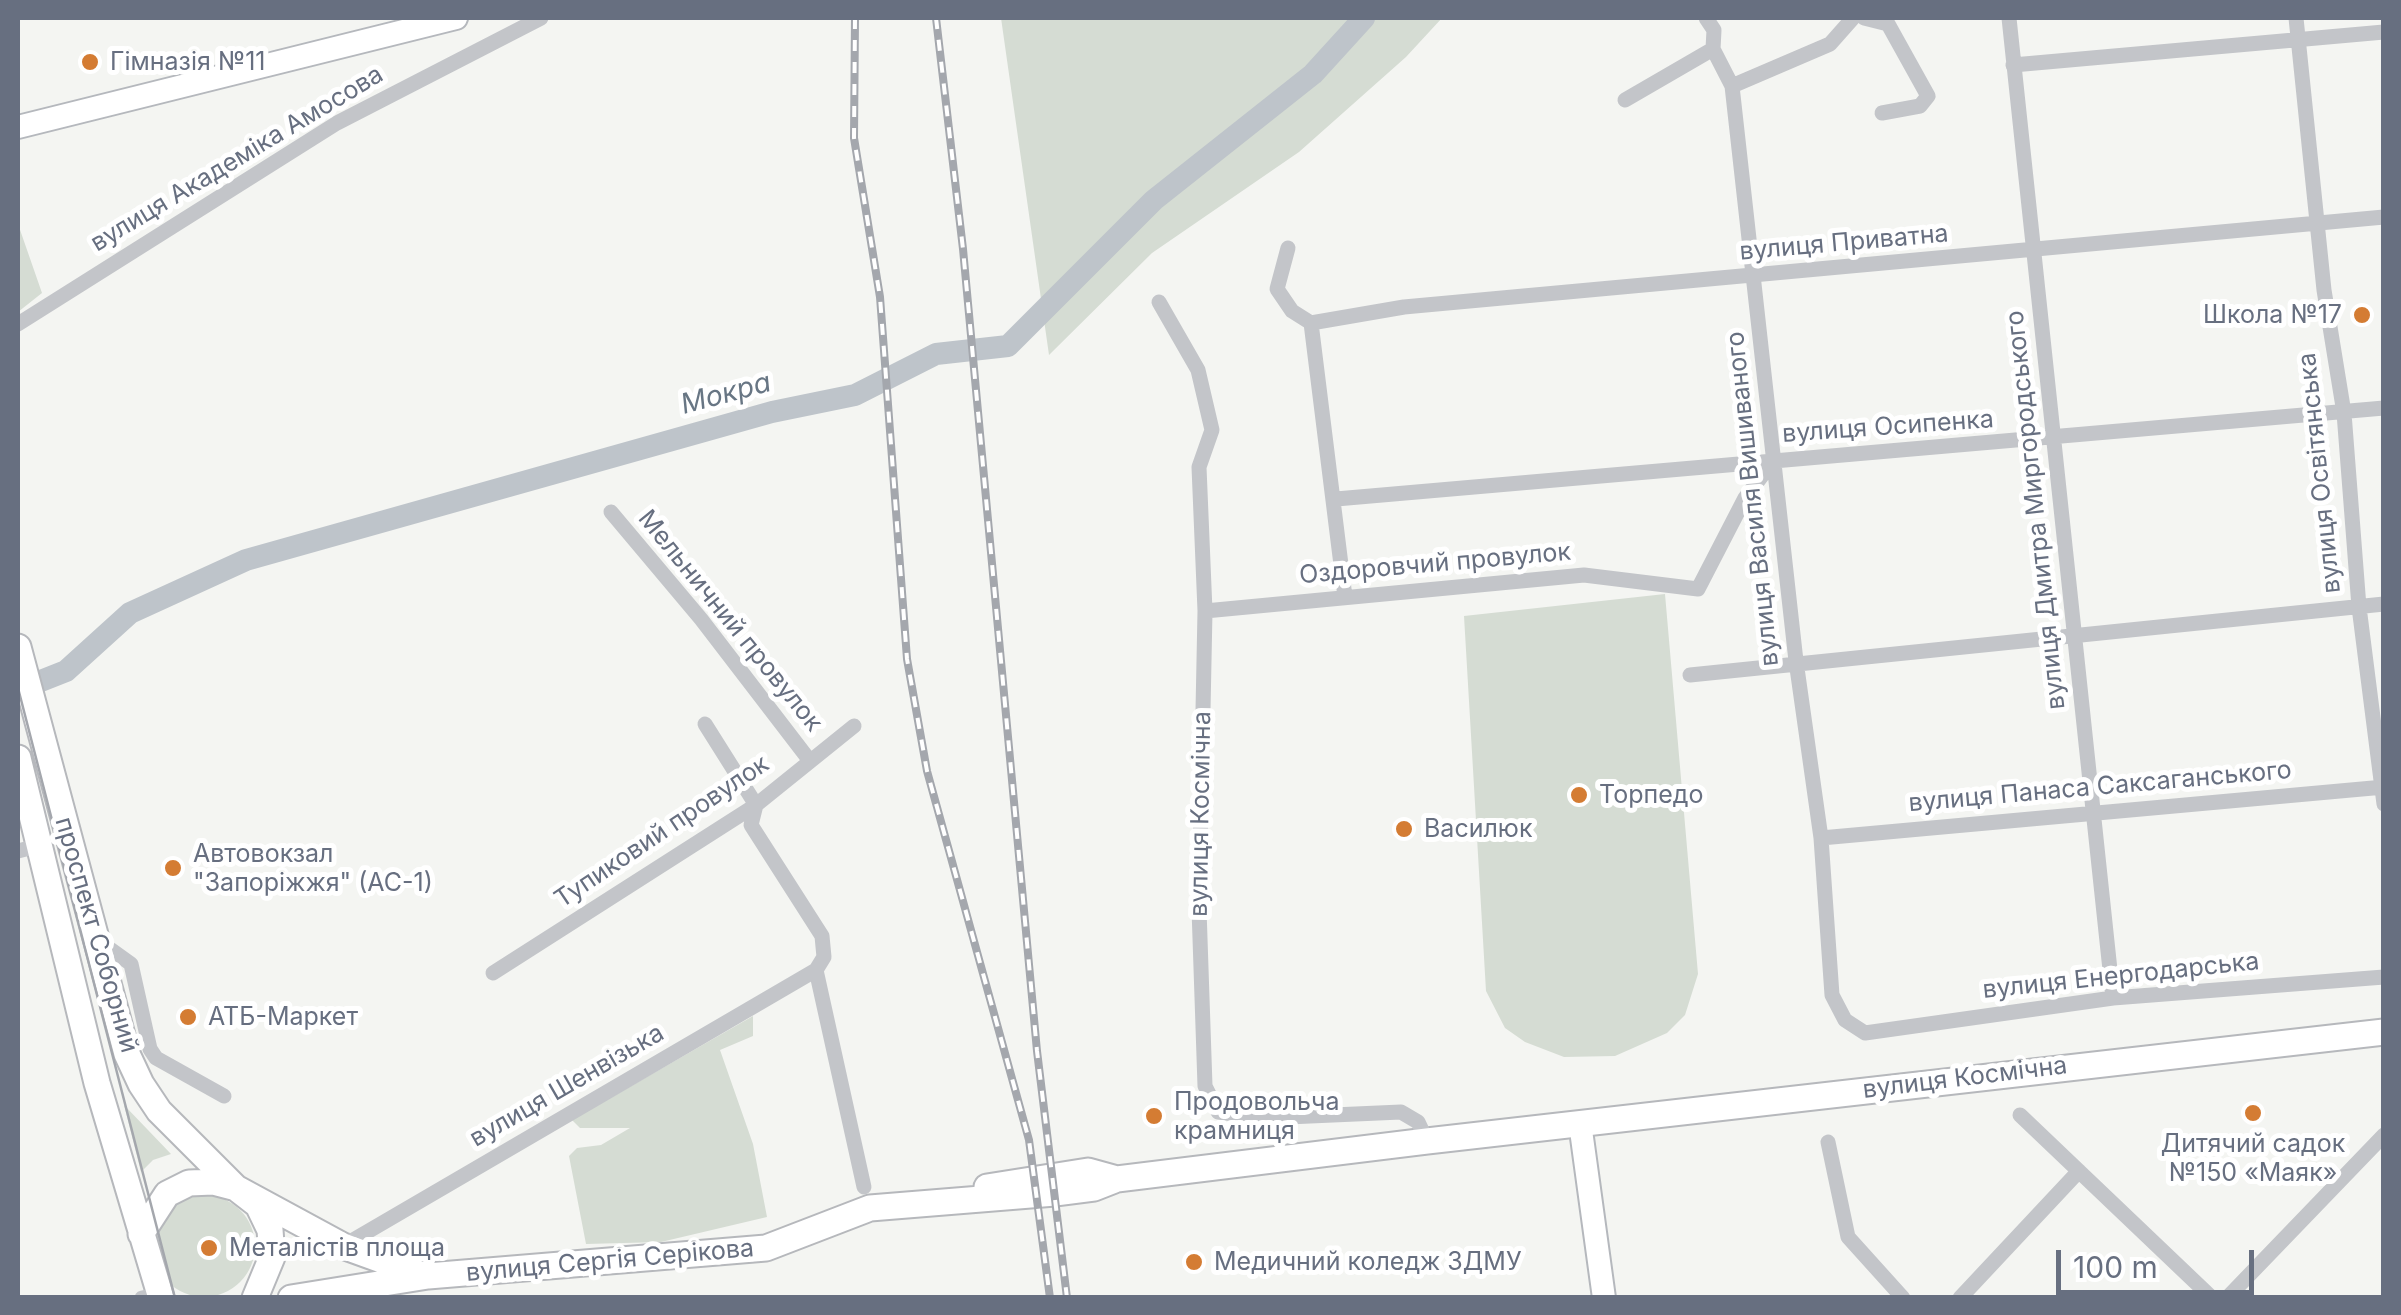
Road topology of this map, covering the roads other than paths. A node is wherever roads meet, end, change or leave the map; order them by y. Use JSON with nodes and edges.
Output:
{"nodes":[{"id":1,"x":456,"y":18,"type":"edge"},
{"id":2,"x":540,"y":18,"type":"edge"},
{"id":3,"x":1706,"y":18,"type":"edge"},
{"id":4,"x":1853,"y":18,"type":"edge"},
{"id":5,"x":1864,"y":18,"type":"edge"},
{"id":6,"x":2009,"y":18,"type":"edge"},
{"id":7,"x":2296,"y":18,"type":"edge"},
{"id":8,"x":2384,"y":32,"type":"edge"},
{"id":9,"x":2298,"y":42,"type":"junction"},
{"id":10,"x":1713,"y":50,"type":"junction"},
{"id":11,"x":2013,"y":65,"type":"junction"},
{"id":12,"x":1732,"y":86,"type":"junction"},
{"id":13,"x":1625,"y":100,"type":"dead end"},
{"id":14,"x":1882,"y":112,"type":"dead end"},
{"id":15,"x":18,"y":127,"type":"edge"},
{"id":16,"x":2384,"y":217,"type":"edge"},
{"id":17,"x":2319,"y":223,"type":"junction"},
{"id":18,"x":1288,"y":248,"type":"dead end"},
{"id":19,"x":2036,"y":250,"type":"junction"},
{"id":20,"x":1753,"y":276,"type":"junction"},
{"id":21,"x":1160,"y":302,"type":"dead end"},
{"id":22,"x":1311,"y":323,"type":"junction"},
{"id":23,"x":18,"y":324,"type":"edge"},
{"id":24,"x":2384,"y":408,"type":"edge"},
{"id":25,"x":2344,"y":413,"type":"junction"},
{"id":26,"x":2051,"y":440,"type":"junction"},
{"id":27,"x":1774,"y":460,"type":"junction"},
{"id":28,"x":1336,"y":499,"type":"junction"},
{"id":29,"x":610,"y":512,"type":"dead end"},
{"id":30,"x":1345,"y":597,"type":"junction"},
{"id":31,"x":2384,"y":604,"type":"edge"},
{"id":32,"x":2359,"y":607,"type":"junction"},
{"id":33,"x":1206,"y":611,"type":"junction"},
{"id":34,"x":2073,"y":637,"type":"junction"},
{"id":35,"x":18,"y":648,"type":"edge"},
{"id":36,"x":1796,"y":661,"type":"junction"},
{"id":37,"x":1690,"y":675,"type":"dead end"},
{"id":38,"x":706,"y":724,"type":"dead end"},
{"id":39,"x":854,"y":726,"type":"dead end"},
{"id":40,"x":18,"y":758,"type":"edge"},
{"id":41,"x":810,"y":761,"type":"junction"},
{"id":42,"x":2383,"y":793,"type":"edge"},
{"id":43,"x":756,"y":805,"type":"junction"},
{"id":44,"x":2093,"y":812,"type":"junction"},
{"id":45,"x":1821,"y":838,"type":"junction"},
{"id":46,"x":29,"y":848,"type":"edge"},
{"id":47,"x":99,"y":942,"type":"junction"},
{"id":48,"x":816,"y":970,"type":"junction"},
{"id":49,"x":492,"y":973,"type":"dead end"},
{"id":50,"x":2384,"y":976,"type":"edge"},
{"id":51,"x":2113,"y":998,"type":"junction"},
{"id":52,"x":2384,"y":1032,"type":"edge"},
{"id":53,"x":1864,"y":1033,"type":"joint"},
{"id":54,"x":224,"y":1096,"type":"dead end"},
{"id":55,"x":2020,"y":1115,"type":"dead end"},
{"id":56,"x":1580,"y":1123,"type":"junction"},
{"id":57,"x":2384,"y":1135,"type":"edge"},
{"id":58,"x":1427,"y":1141,"type":"junction"},
{"id":59,"x":1828,"y":1142,"type":"dead end"},
{"id":60,"x":2079,"y":1171,"type":"junction"},
{"id":61,"x":1053,"y":1184,"type":"joint"},
{"id":62,"x":864,"y":1187,"type":"dead end"},
{"id":63,"x":236,"y":1188,"type":"junction"},
{"id":64,"x":141,"y":1234,"type":"junction"},
{"id":65,"x":342,"y":1246,"type":"junction"},
{"id":66,"x":428,"y":1276,"type":"junction"},
{"id":67,"x":155,"y":1297,"type":"edge"},
{"id":68,"x":254,"y":1298,"type":"edge"},
{"id":69,"x":291,"y":1298,"type":"edge"},
{"id":70,"x":1604,"y":1298,"type":"edge"},
{"id":71,"x":1903,"y":1298,"type":"edge"},
{"id":72,"x":1960,"y":1298,"type":"edge"},
{"id":73,"x":2212,"y":1298,"type":"edge"},
{"id":74,"x":2227,"y":1298,"type":"edge"}],
"edges":[{"from":1,"to":15,"type":"street"},
{"from":2,"to":23,"type":"street","name":"вулиця Академіка Амосова"},
{"from":3,"to":10,"type":"street"},
{"from":4,"to":12,"type":"street"},
{"from":5,"to":14,"type":"street"},
{"from":6,"to":11,"type":"street","name":"вулиця Дмитра Миргородського"},
{"from":7,"to":9,"type":"street","name":"вулиця Освітянська"},
{"from":8,"to":9,"type":"street"},
{"from":9,"to":11,"type":"street"},
{"from":9,"to":17,"type":"street","name":"вулиця Освітянська"},
{"from":10,"to":12,"type":"street"},
{"from":10,"to":13,"type":"street"},
{"from":11,"to":19,"type":"street","name":"вулиця Дмитра Миргородського"},
{"from":12,"to":20,"type":"street","name":"вулиця Василя Вишиваного"},
{"from":16,"to":17,"type":"street","name":"вулиця Приватна"},
{"from":17,"to":19,"type":"street","name":"вулиця Приватна"},
{"from":17,"to":25,"type":"street","name":"вулиця Освітянська"},
{"from":18,"to":22,"type":"street"},
{"from":19,"to":20,"type":"street","name":"вулиця Приватна"},
{"from":19,"to":26,"type":"street","name":"вулиця Дмитра Миргородського"},
{"from":20,"to":22,"type":"street","name":"вулиця Приватна"},
{"from":20,"to":27,"type":"street","name":"вулиця Василя Вишиваного"},
{"from":21,"to":33,"type":"street","name":"вулиця Космічна"},
{"from":22,"to":28,"type":"street"},
{"from":24,"to":25,"type":"street","name":"вулиця Осипенка"},
{"from":25,"to":26,"type":"street","name":"вулиця Осипенка"},
{"from":25,"to":32,"type":"street","name":"вулиця Освітянська"},
{"from":26,"to":27,"type":"street","name":"вулиця Осипенка"},
{"from":26,"to":34,"type":"street","name":"вулиця Дмитра Миргородського"},
{"from":27,"to":28,"type":"street","name":"вулиця Осипенка"},
{"from":27,"to":30,"type":"street","name":"Оздоровчий провулок"},
{"from":27,"to":36,"type":"street","name":"вулиця Василя Вишиваного"},
{"from":28,"to":30,"type":"street"},
{"from":29,"to":41,"type":"street","name":"Мельничний провулок"},
{"from":30,"to":33,"type":"street","name":"Оздоровчий провулок"},
{"from":31,"to":32,"type":"street"},
{"from":32,"to":34,"type":"street"},
{"from":32,"to":42,"type":"street","name":"вулиця Освітянська"},
{"from":33,"to":58,"type":"street","name":"вулиця Космічна"},
{"from":34,"to":36,"type":"street"},
{"from":34,"to":44,"type":"street","name":"вулиця Дмитра Миргородського"},
{"from":35,"to":47,"type":"main road","name":"проспект Соборний"},
{"from":36,"to":37,"type":"street"},
{"from":36,"to":45,"type":"street","name":"вулиця Василя Вишиваного"},
{"from":38,"to":43,"type":"street"},
{"from":39,"to":41,"type":"street","name":"Тупиковий провулок"},
{"from":40,"to":46,"type":"main road","name":"проспект Соборний"},
{"from":41,"to":43,"type":"street","name":"Тупиковий провулок"},
{"from":42,"to":44,"type":"street","name":"вулиця Панаса Саксаганського"},
{"from":43,"to":48,"type":"street"},
{"from":43,"to":49,"type":"street","name":"Тупиковий провулок"},
{"from":44,"to":45,"type":"street","name":"вулиця Панаса Саксаганського"},
{"from":44,"to":51,"type":"street","name":"вулиця Дмитра Миргородського"},
{"from":45,"to":53,"type":"street","name":"вулиця Василя Вишиваного"},
{"from":46,"to":64,"type":"main road","name":"проспект Соборний"},
{"from":47,"to":54,"type":"street"},
{"from":47,"to":63,"type":"main road","name":"проспект Соборний"},
{"from":48,"to":62,"type":"street"},
{"from":48,"to":65,"type":"street","name":"вулиця Шенвізька"},
{"from":50,"to":51,"type":"street","name":"вулиця Енергодарська"},
{"from":51,"to":53,"type":"street","name":"вулиця Енергодарська"},
{"from":52,"to":56,"type":"main road","name":"вулиця Космічна"},
{"from":55,"to":60,"type":"street"},
{"from":56,"to":58,"type":"main road","name":"вулиця Космічна"},
{"from":56,"to":70,"type":"street"},
{"from":57,"to":74,"type":"street"},
{"from":58,"to":61,"type":"main road","name":"вулиця Космічна"},
{"from":59,"to":71,"type":"street"},
{"from":60,"to":72,"type":"street"},
{"from":60,"to":73,"type":"street"},
{"from":61,"to":66,"type":"main road","name":"вулиця Сергія Серікова"},
{"from":63,"to":64,"type":"main road"},
{"from":63,"to":65,"type":"main road","name":"вулиця Сергія Серікова"},
{"from":63,"to":68,"type":"main road"},
{"from":64,"to":67,"type":"main road","name":"проспект Соборний"},
{"from":65,"to":66,"type":"main road","name":"вулиця Сергія Серікова"},
{"from":66,"to":69,"type":"main road","name":"вулиця Сергія Серікова"}]}
